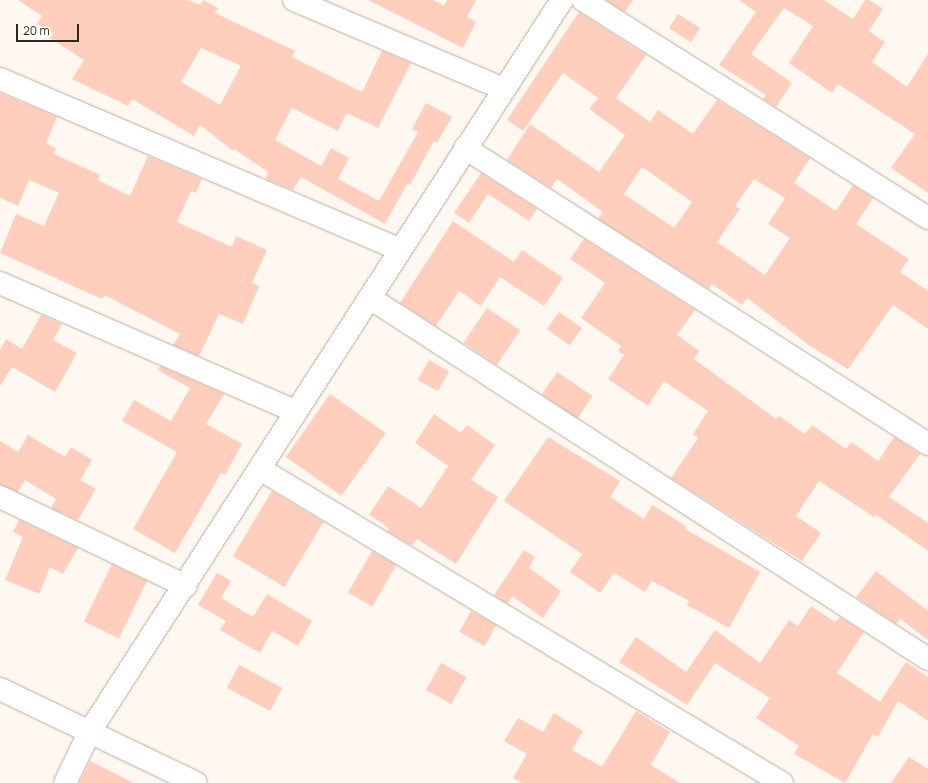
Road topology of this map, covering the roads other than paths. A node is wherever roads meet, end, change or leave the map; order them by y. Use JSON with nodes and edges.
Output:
{"nodes":[{"id":1,"x":294,"y":0,"type":"edge"},
{"id":2,"x":562,"y":0,"type":"edge"},
{"id":3,"x":583,"y":0,"type":"edge"},
{"id":4,"x":0,"y":79,"type":"edge"},
{"id":5,"x":504,"y":89,"type":"junction"},
{"id":6,"x":465,"y":148,"type":"junction"},
{"id":7,"x":928,"y":218,"type":"edge"},
{"id":8,"x":399,"y":250,"type":"junction"},
{"id":9,"x":0,"y":283,"type":"edge"},
{"id":10,"x":370,"y":298,"type":"junction"},
{"id":11,"x":296,"y":412,"type":"junction"},
{"id":12,"x":928,"y":444,"type":"edge"},
{"id":13,"x":260,"y":469,"type":"junction"},
{"id":14,"x":0,"y":497,"type":"edge"},
{"id":15,"x":186,"y":586,"type":"junction"},
{"id":16,"x":928,"y":658,"type":"edge"},
{"id":17,"x":0,"y":689,"type":"edge"},
{"id":18,"x":90,"y":731,"type":"junction"},
{"id":19,"x":65,"y":783,"type":"edge"},
{"id":20,"x":196,"y":783,"type":"edge"},
{"id":21,"x":782,"y":783,"type":"edge"}],
"edges":[{"from":1,"to":5,"type":"street"},
{"from":2,"to":5,"type":"street"},
{"from":3,"to":7,"type":"street"},
{"from":4,"to":8,"type":"street"},
{"from":5,"to":6,"type":"street"},
{"from":6,"to":8,"type":"street"},
{"from":6,"to":12,"type":"street"},
{"from":8,"to":10,"type":"street"},
{"from":9,"to":11,"type":"street"},
{"from":10,"to":11,"type":"street"},
{"from":10,"to":16,"type":"street"},
{"from":11,"to":13,"type":"street"},
{"from":13,"to":15,"type":"street"},
{"from":13,"to":21,"type":"street"},
{"from":14,"to":15,"type":"street"},
{"from":15,"to":18,"type":"street"},
{"from":17,"to":18,"type":"street"},
{"from":18,"to":19,"type":"street"},
{"from":18,"to":20,"type":"street"}]}
